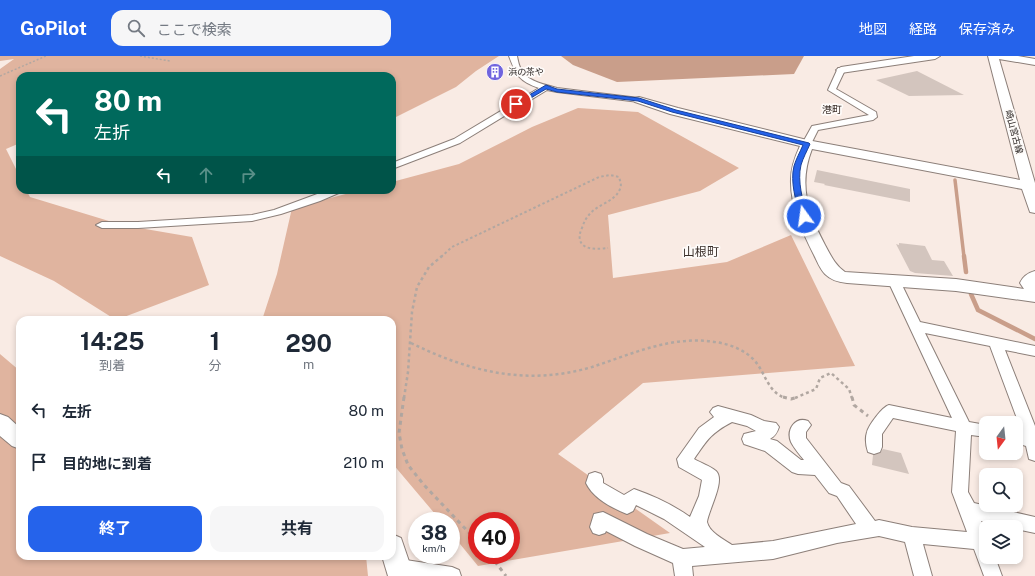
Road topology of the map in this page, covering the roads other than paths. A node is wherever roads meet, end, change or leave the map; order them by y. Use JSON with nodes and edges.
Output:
{"nodes":[{"id":1,"x":513,"y":56,"type":"edge"},
{"id":2,"x":935,"y":56,"type":"edge"},
{"id":3,"x":993,"y":56,"type":"edge"},
{"id":4,"x":1000,"y":56,"type":"edge"},
{"id":5,"x":1035,"y":62,"type":"edge"},
{"id":6,"x":842,"y":70,"type":"joint"},
{"id":7,"x":546,"y":87,"type":"junction"},
{"id":8,"x":639,"y":100,"type":"joint"},
{"id":9,"x":807,"y":144,"type":"junction"},
{"id":10,"x":396,"y":164,"type":"edge"},
{"id":11,"x":1028,"y":186,"type":"junction"},
{"id":12,"x":328,"y":194,"type":"edge"},
{"id":13,"x":1035,"y":209,"type":"edge"},
{"id":14,"x":102,"y":225,"type":"dead end"},
{"id":15,"x":894,"y":281,"type":"junction"},
{"id":16,"x":1034,"y":287,"type":"edge"},
{"id":17,"x":916,"y":326,"type":"junction"},
{"id":18,"x":995,"y":342,"type":"junction"},
{"id":19,"x":1035,"y":350,"type":"edge"},
{"id":20,"x":0,"y":423,"type":"edge"},
{"id":21,"x":803,"y":425,"type":"dead end"},
{"id":22,"x":964,"y":427,"type":"junction"},
{"id":23,"x":979,"y":430,"type":"edge"},
{"id":24,"x":16,"y":437,"type":"edge"},
{"id":25,"x":1023,"y":440,"type":"edge"},
{"id":26,"x":1034,"y":445,"type":"edge"},
{"id":27,"x":874,"y":447,"type":"dead end"},
{"id":28,"x":820,"y":468,"type":"junction"},
{"id":29,"x":596,"y":479,"type":"dead end"},
{"id":30,"x":968,"y":510,"type":"junction"},
{"id":31,"x":1035,"y":525,"type":"edge"},
{"id":32,"x":599,"y":527,"type":"dead end"},
{"id":33,"x":871,"y":530,"type":"junction"},
{"id":34,"x":912,"y":535,"type":"junction"},
{"id":35,"x":706,"y":536,"type":"junction"},
{"id":36,"x":979,"y":541,"type":"joint"},
{"id":37,"x":728,"y":553,"type":"junction"},
{"id":38,"x":681,"y":558,"type":"junction"},
{"id":39,"x":397,"y":563,"type":"edge"},
{"id":40,"x":988,"y":564,"type":"edge"},
{"id":41,"x":452,"y":576,"type":"edge"},
{"id":42,"x":684,"y":576,"type":"edge"},
{"id":43,"x":923,"y":576,"type":"edge"},
{"id":44,"x":993,"y":576,"type":"edge"}],
"edges":[{"from":1,"to":7,"type":"street"},
{"from":2,"to":6,"type":"street"},
{"from":3,"to":11,"type":"street","name":"崎山宮古線"},
{"from":4,"to":5,"type":"street"},
{"from":6,"to":9,"type":"street"},
{"from":7,"to":8,"type":"street"},
{"from":7,"to":10,"type":"street"},
{"from":8,"to":9,"type":"street"},
{"from":9,"to":11,"type":"street"},
{"from":9,"to":15,"type":"street"},
{"from":11,"to":13,"type":"street","name":"崎山宮古線"},
{"from":12,"to":14,"type":"street"},
{"from":15,"to":16,"type":"street"},
{"from":15,"to":17,"type":"street"},
{"from":17,"to":18,"type":"street"},
{"from":17,"to":22,"type":"street"},
{"from":18,"to":19,"type":"street"},
{"from":18,"to":26,"type":"street"},
{"from":20,"to":24,"type":"street"},
{"from":21,"to":28,"type":"street"},
{"from":22,"to":23,"type":"street"},
{"from":22,"to":27,"type":"street"},
{"from":22,"to":30,"type":"street"},
{"from":25,"to":26,"type":"street"},
{"from":28,"to":33,"type":"street"},
{"from":28,"to":35,"type":"street"},
{"from":29,"to":35,"type":"street"},
{"from":30,"to":31,"type":"street"},
{"from":30,"to":36,"type":"street"},
{"from":32,"to":38,"type":"street"},
{"from":33,"to":34,"type":"street"},
{"from":33,"to":37,"type":"street"},
{"from":34,"to":36,"type":"street"},
{"from":34,"to":43,"type":"street"},
{"from":35,"to":37,"type":"street"},
{"from":37,"to":38,"type":"street"},
{"from":38,"to":42,"type":"street"},
{"from":39,"to":41,"type":"street"},
{"from":40,"to":44,"type":"street"}]}
